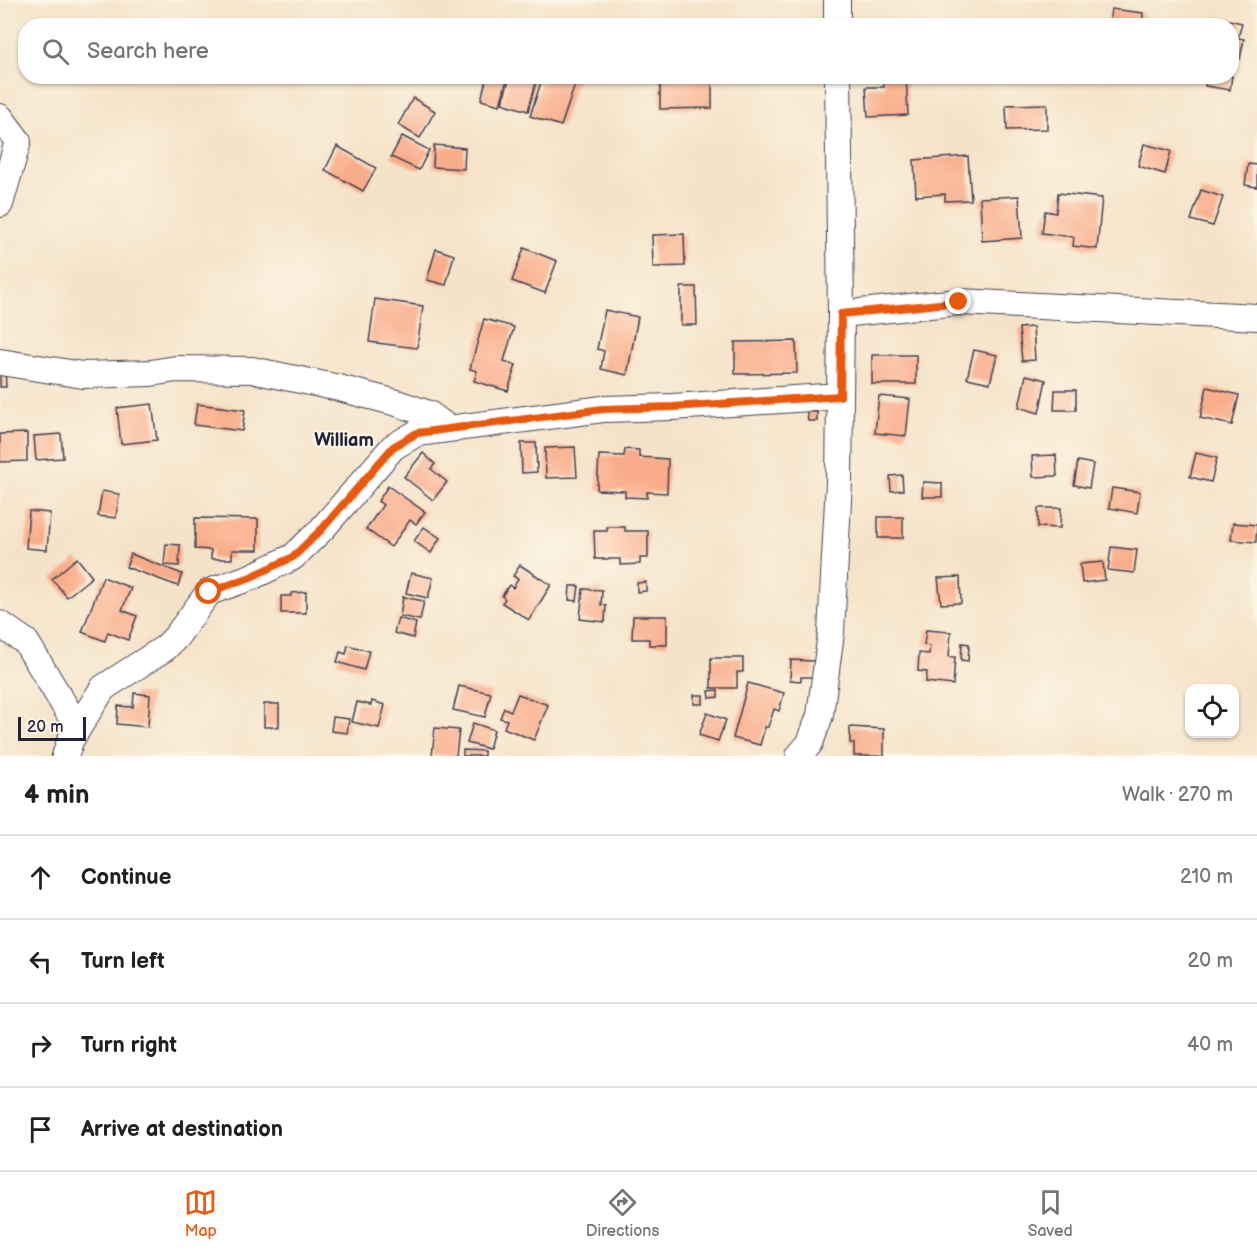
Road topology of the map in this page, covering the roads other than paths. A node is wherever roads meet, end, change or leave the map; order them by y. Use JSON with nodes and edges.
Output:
{"nodes":[{"id":1,"x":837,"y":0,"type":"edge"},
{"id":2,"x":837,"y":18,"type":"edge"},
{"id":3,"x":838,"y":84,"type":"edge"},
{"id":4,"x":0,"y":117,"type":"edge"},
{"id":5,"x":0,"y":204,"type":"edge"},
{"id":6,"x":841,"y":314,"type":"junction"},
{"id":7,"x":1257,"y":317,"type":"edge"},
{"id":8,"x":0,"y":362,"type":"edge"},
{"id":9,"x":840,"y":396,"type":"junction"},
{"id":10,"x":448,"y":428,"type":"junction"},
{"id":11,"x":0,"y":624,"type":"edge"},
{"id":12,"x":78,"y":728,"type":"junction"},
{"id":13,"x":65,"y":756,"type":"edge"},
{"id":14,"x":799,"y":756,"type":"edge"}],
"edges":[{"from":1,"to":2,"type":"street"},
{"from":3,"to":6,"type":"street"},
{"from":4,"to":5,"type":"street"},
{"from":6,"to":7,"type":"street"},
{"from":6,"to":9,"type":"street"},
{"from":8,"to":10,"type":"street"},
{"from":9,"to":10,"type":"street"},
{"from":9,"to":14,"type":"street"},
{"from":10,"to":12,"type":"street"},
{"from":11,"to":12,"type":"street"},
{"from":12,"to":13,"type":"street"}]}
